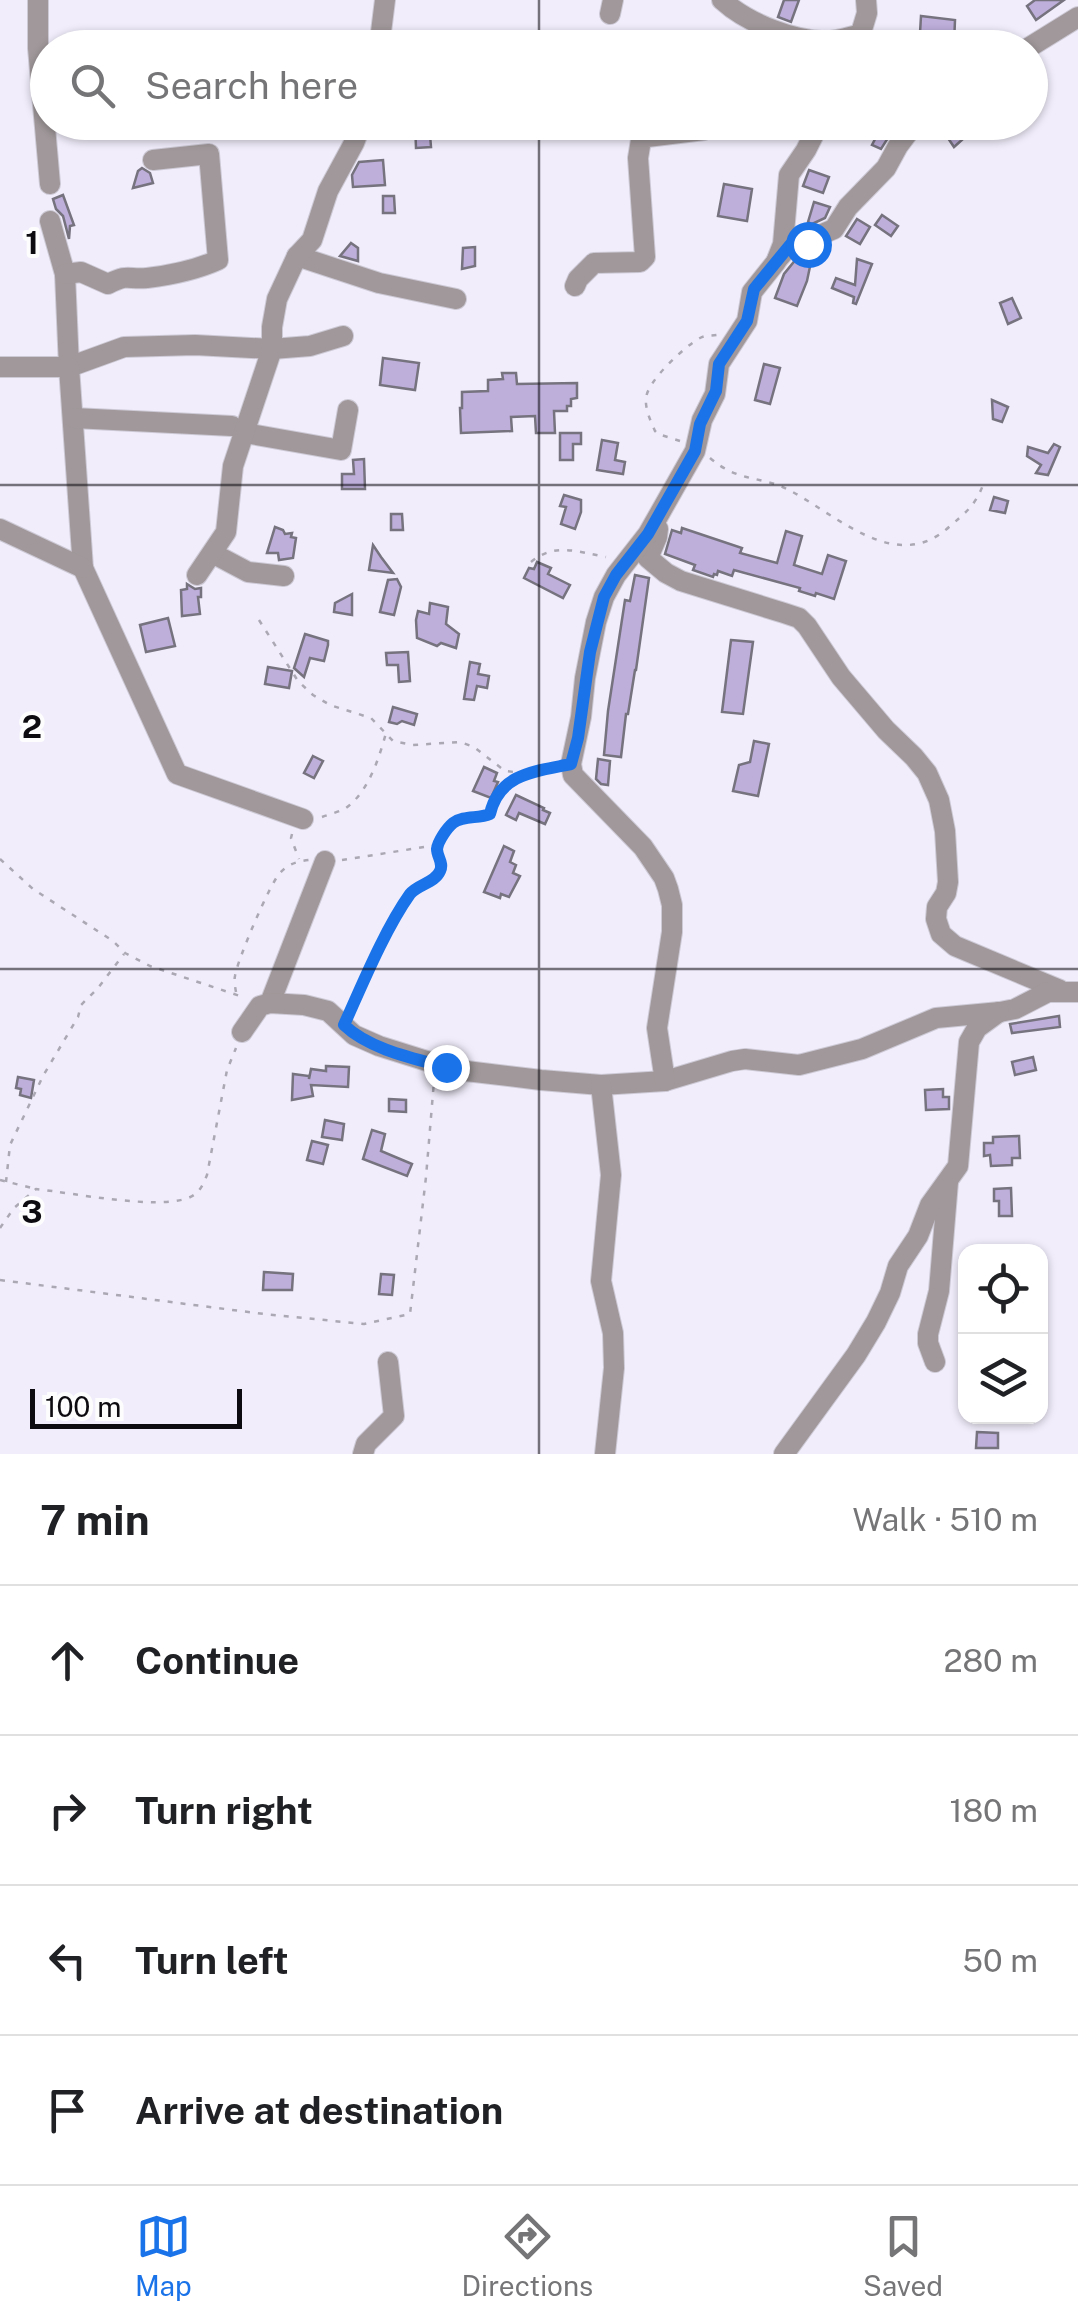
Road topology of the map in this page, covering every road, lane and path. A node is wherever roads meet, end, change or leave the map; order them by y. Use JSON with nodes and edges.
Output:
{"nodes":[{"id":1,"x":38,"y":0,"type":"edge"},
{"id":2,"x":385,"y":0,"type":"edge"},
{"id":3,"x":722,"y":0,"type":"edge"},
{"id":4,"x":866,"y":0,"type":"edge"},
{"id":5,"x":1078,"y":16,"type":"edge"},
{"id":6,"x":38,"y":30,"type":"edge"},
{"id":7,"x":381,"y":30,"type":"edge"},
{"id":8,"x":772,"y":30,"type":"edge"},
{"id":9,"x":862,"y":30,"type":"edge"},
{"id":10,"x":1048,"y":35,"type":"edge"},
{"id":11,"x":46,"y":140,"type":"edge"},
{"id":12,"x":355,"y":140,"type":"edge"},
{"id":13,"x":641,"y":140,"type":"edge"},
{"id":14,"x":811,"y":140,"type":"edge"},
{"id":15,"x":902,"y":140,"type":"edge"},
{"id":16,"x":154,"y":160,"type":"dead end"},
{"id":17,"x":50,"y":184,"type":"dead end"},
{"id":18,"x":50,"y":221,"type":"dead end"},
{"id":19,"x":297,"y":256,"type":"junction"},
{"id":20,"x":776,"y":262,"type":"junction"},
{"id":21,"x":65,"y":274,"type":"junction"},
{"id":22,"x":575,"y":286,"type":"dead end"},
{"id":23,"x":456,"y":299,"type":"dead end"},
{"id":24,"x":738,"y":335,"type":"junction"},
{"id":25,"x":343,"y":336,"type":"dead end"},
{"id":26,"x":272,"y":350,"type":"junction"},
{"id":27,"x":0,"y":367,"type":"edge"},
{"id":28,"x":69,"y":367,"type":"junction"},
{"id":29,"x":348,"y":410,"type":"dead end"},
{"id":30,"x":74,"y":418,"type":"junction"},
{"id":31,"x":239,"y":430,"type":"junction"},
{"id":32,"x":697,"y":443,"type":"junction"},
{"id":33,"x":983,"y":485,"type":"dead end"},
{"id":34,"x":658,"y":513,"type":"junction"},
{"id":35,"x":0,"y":529,"type":"edge"},
{"id":36,"x":214,"y":554,"type":"junction"},
{"id":37,"x":627,"y":560,"type":"junction"},
{"id":38,"x":531,"y":562,"type":"dead end"},
{"id":39,"x":83,"y":568,"type":"junction"},
{"id":40,"x":198,"y":575,"type":"dead end"},
{"id":41,"x":284,"y":576,"type":"dead end"},
{"id":42,"x":259,"y":620,"type":"dead end"},
{"id":43,"x":386,"y":732,"type":"junction"},
{"id":44,"x":571,"y":764,"type":"junction"},
{"id":45,"x":522,"y":774,"type":"junction"},
{"id":46,"x":303,"y":819,"type":"junction"},
{"id":47,"x":0,"y":859,"type":"edge"},
{"id":48,"x":300,"y":860,"type":"dead end"},
{"id":49,"x":325,"y":861,"type":"dead end"},
{"id":50,"x":125,"y":953,"type":"junction"},
{"id":51,"x":1070,"y":992,"type":"edge"},
{"id":52,"x":265,"y":1005,"type":"junction"},
{"id":53,"x":1000,"y":1012,"type":"junction"},
{"id":54,"x":344,"y":1025,"type":"junction"},
{"id":55,"x":242,"y":1032,"type":"joint"},
{"id":56,"x":435,"y":1064,"type":"junction"},
{"id":57,"x":666,"y":1081,"type":"junction"},
{"id":58,"x":601,"y":1084,"type":"junction"},
{"id":59,"x":3,"y":1181,"type":"edge"},
{"id":60,"x":948,"y":1182,"type":"junction"},
{"id":61,"x":36,"y":1189,"type":"junction"},
{"id":62,"x":0,"y":1228,"type":"edge"},
{"id":63,"x":0,"y":1280,"type":"edge"},
{"id":64,"x":388,"y":1362,"type":"dead end"},
{"id":65,"x":934,"y":1362,"type":"dead end"},
{"id":66,"x":363,"y":1454,"type":"edge"},
{"id":67,"x":605,"y":1454,"type":"edge"},
{"id":68,"x":784,"y":1454,"type":"edge"}],
"edges":[{"from":1,"to":6,"type":"street"},
{"from":2,"to":7,"type":"street"},
{"from":3,"to":8,"type":"street"},
{"from":4,"to":9,"type":"street"},
{"from":5,"to":10,"type":"street"},
{"from":11,"to":17,"type":"street"},
{"from":12,"to":19,"type":"street"},
{"from":13,"to":22,"type":"street"},
{"from":14,"to":20,"type":"street"},
{"from":15,"to":20,"type":"street"},
{"from":16,"to":21,"type":"street"},
{"from":18,"to":21,"type":"street"},
{"from":19,"to":23,"type":"street"},
{"from":19,"to":26,"type":"street"},
{"from":20,"to":24,"type":"street"},
{"from":21,"to":28,"type":"street"},
{"from":24,"to":32,"type":"street"},
{"from":24,"to":32,"type":"path"},
{"from":25,"to":26,"type":"street"},
{"from":26,"to":28,"type":"street"},
{"from":26,"to":31,"type":"street"},
{"from":27,"to":28,"type":"street"},
{"from":28,"to":30,"type":"street"},
{"from":29,"to":31,"type":"street"},
{"from":30,"to":31,"type":"street"},
{"from":30,"to":39,"type":"street"},
{"from":31,"to":36,"type":"street"},
{"from":32,"to":33,"type":"path"},
{"from":32,"to":34,"type":"street"},
{"from":34,"to":37,"type":"street"},
{"from":34,"to":51,"type":"street"},
{"from":35,"to":39,"type":"street"},
{"from":36,"to":40,"type":"street"},
{"from":36,"to":41,"type":"street"},
{"from":37,"to":38,"type":"path"},
{"from":37,"to":44,"type":"street"},
{"from":39,"to":46,"type":"street"},
{"from":42,"to":43,"type":"path"},
{"from":43,"to":45,"type":"path"},
{"from":43,"to":46,"type":"path"},
{"from":44,"to":45,"type":"path"},
{"from":44,"to":57,"type":"street"},
{"from":45,"to":54,"type":"path"},
{"from":46,"to":48,"type":"path"},
{"from":47,"to":50,"type":"path"},
{"from":49,"to":52,"type":"street"},
{"from":50,"to":52,"type":"path"},
{"from":50,"to":59,"type":"path"},
{"from":51,"to":53,"type":"street"},
{"from":52,"to":54,"type":"street"},
{"from":52,"to":55,"type":"street"},
{"from":53,"to":57,"type":"street"},
{"from":53,"to":60,"type":"street"},
{"from":54,"to":56,"type":"street"},
{"from":55,"to":61,"type":"path"},
{"from":56,"to":58,"type":"street"},
{"from":56,"to":63,"type":"path"},
{"from":57,"to":58,"type":"street"},
{"from":58,"to":67,"type":"street"},
{"from":59,"to":61,"type":"path"},
{"from":60,"to":65,"type":"street"},
{"from":60,"to":68,"type":"street"},
{"from":61,"to":62,"type":"path"},
{"from":64,"to":66,"type":"street"}]}
